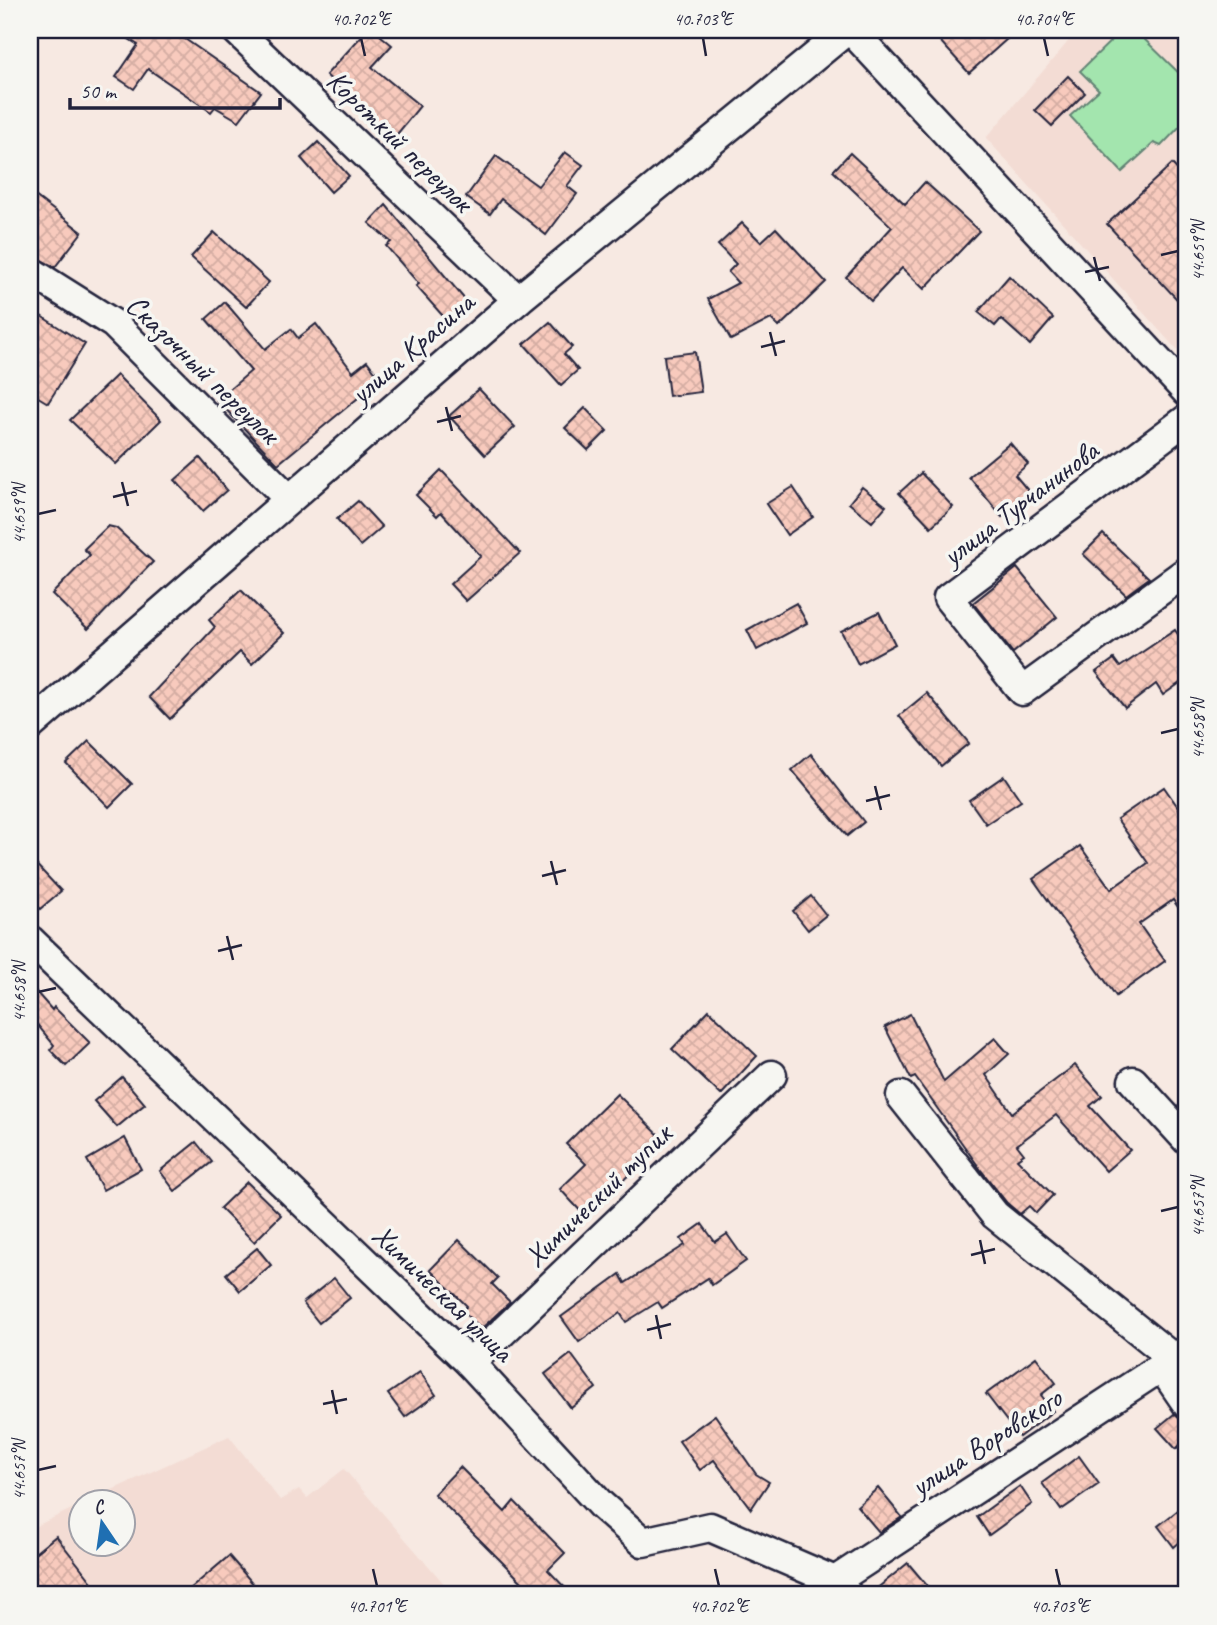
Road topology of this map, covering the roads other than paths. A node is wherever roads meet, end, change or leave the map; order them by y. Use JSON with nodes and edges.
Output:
{"nodes":[{"id":1,"x":236,"y":30,"type":"edge"},
{"id":2,"x":849,"y":30,"type":"edge"},
{"id":3,"x":30,"y":271,"type":"edge"},
{"id":4,"x":519,"y":300,"type":"junction"},
{"id":5,"x":1187,"y":393,"type":"edge"},
{"id":6,"x":1187,"y":419,"type":"edge"},
{"id":7,"x":289,"y":499,"type":"junction"},
{"id":8,"x":1187,"y":570,"type":"edge"},
{"id":9,"x":30,"y":726,"type":"edge"},
{"id":10,"x":30,"y":940,"type":"edge"},
{"id":11,"x":772,"y":1074,"type":"dead end"},
{"id":12,"x":1133,"y":1081,"type":"dead end"},
{"id":13,"x":901,"y":1096,"type":"dead end"},
{"id":14,"x":1187,"y":1140,"type":"edge"},
{"id":15,"x":1174,"y":1358,"type":"edge"},
{"id":16,"x":470,"y":1363,"type":"junction"},
{"id":17,"x":1187,"y":1404,"type":"edge"},
{"id":18,"x":842,"y":1588,"type":"edge"}],
"edges":[{"from":1,"to":4,"type":"street","name":"Короткий переулок"},
{"from":2,"to":4,"type":"street","name":"улица Красина"},
{"from":2,"to":5,"type":"street"},
{"from":3,"to":7,"type":"street","name":"Сказочный переулок"},
{"from":4,"to":7,"type":"street","name":"улица Красина"},
{"from":6,"to":8,"type":"street","name":"улица Турчанинова"},
{"from":7,"to":9,"type":"street","name":"улица Красина"},
{"from":10,"to":16,"type":"street","name":"Химическая улица"},
{"from":11,"to":16,"type":"street","name":"Химический тупик"},
{"from":12,"to":14,"type":"street"},
{"from":13,"to":15,"type":"street"},
{"from":15,"to":17,"type":"street"},
{"from":15,"to":18,"type":"street","name":"улица Воровского"},
{"from":16,"to":18,"type":"street","name":"Химическая улица"}]}
